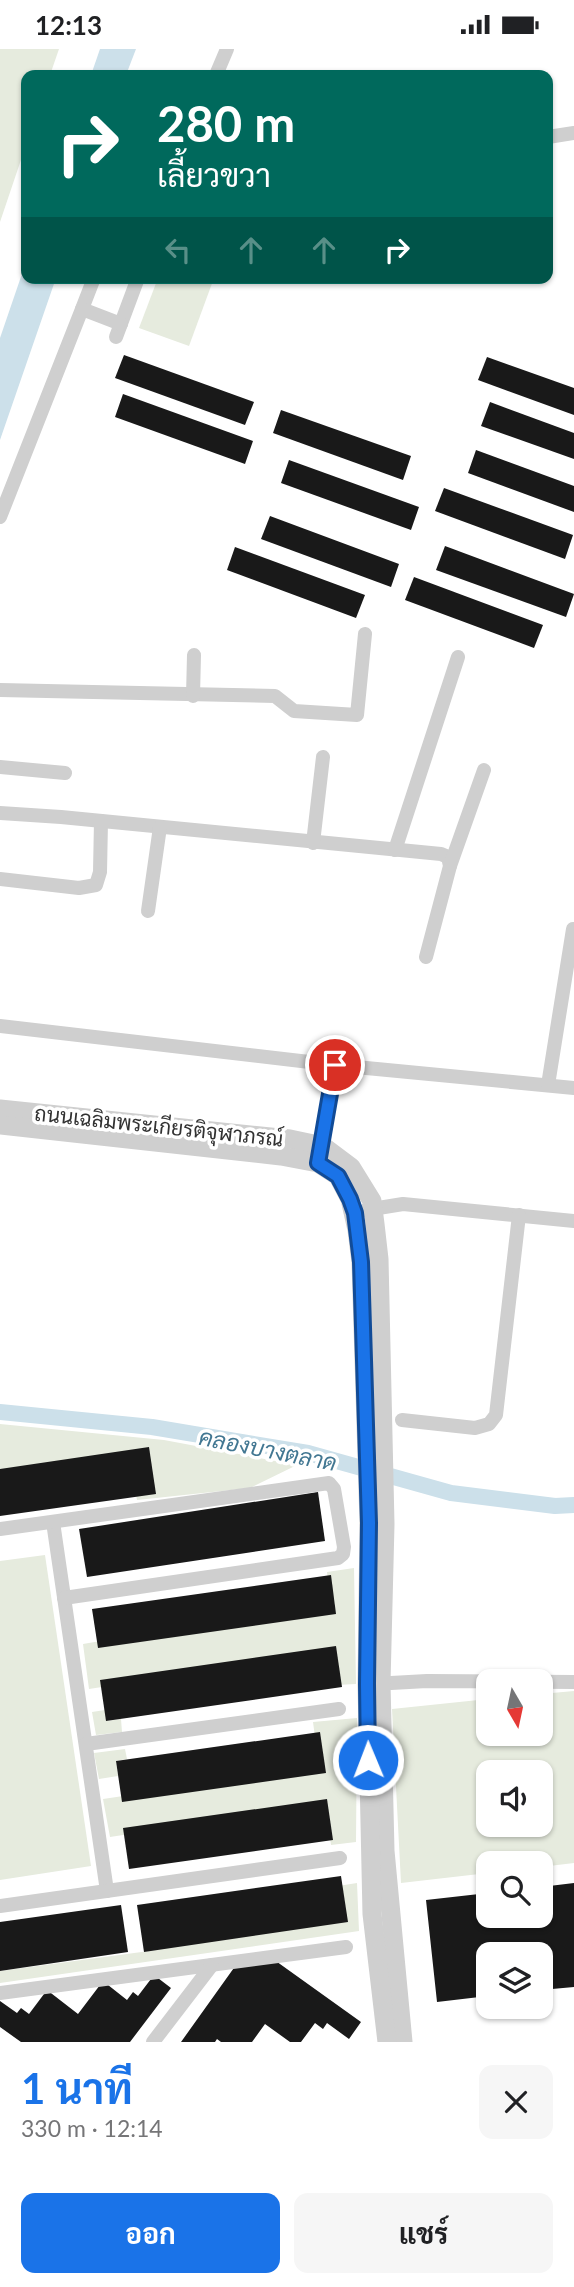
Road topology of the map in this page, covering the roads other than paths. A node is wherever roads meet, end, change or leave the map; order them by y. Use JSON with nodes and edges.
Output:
{"nodes":[{"id":1,"x":226,"y":49,"type":"edge"},
{"id":2,"x":218,"y":70,"type":"edge"},
{"id":3,"x":574,"y":133,"type":"edge"},
{"id":4,"x":553,"y":136,"type":"edge"},
{"id":5,"x":92,"y":284,"type":"edge"},
{"id":6,"x":136,"y":284,"type":"edge"},
{"id":7,"x":82,"y":309,"type":"junction"},
{"id":8,"x":0,"y":517,"type":"edge"},
{"id":9,"x":365,"y":634,"type":"dead end"},
{"id":10,"x":194,"y":655,"type":"dead end"},
{"id":11,"x":458,"y":657,"type":"dead end"},
{"id":12,"x":0,"y":690,"type":"edge"},
{"id":13,"x":193,"y":696,"type":"junction"},
{"id":14,"x":323,"y":757,"type":"dead end"},
{"id":15,"x":0,"y":767,"type":"edge"},
{"id":16,"x":484,"y":770,"type":"dead end"},
{"id":17,"x":65,"y":773,"type":"dead end"},
{"id":18,"x":0,"y":813,"type":"edge"},
{"id":19,"x":102,"y":821,"type":"junction"},
{"id":20,"x":160,"y":827,"type":"junction"},
{"id":21,"x":313,"y":843,"type":"junction"},
{"id":22,"x":396,"y":850,"type":"junction"},
{"id":23,"x":450,"y":866,"type":"junction"},
{"id":24,"x":0,"y":879,"type":"edge"},
{"id":25,"x":148,"y":911,"type":"dead end"},
{"id":26,"x":573,"y":929,"type":"edge"},
{"id":27,"x":426,"y":957,"type":"dead end"},
{"id":28,"x":0,"y":1026,"type":"edge"},
{"id":29,"x":335,"y":1065,"type":"junction"},
{"id":30,"x":548,"y":1085,"type":"junction"},
{"id":31,"x":574,"y":1088,"type":"edge"},
{"id":32,"x":0,"y":1109,"type":"edge"},
{"id":33,"x":0,"y":1125,"type":"edge"},
{"id":34,"x":321,"y":1154,"type":"junction"},
{"id":35,"x":364,"y":1211,"type":"junction"},
{"id":36,"x":519,"y":1215,"type":"junction"},
{"id":37,"x":574,"y":1221,"type":"edge"},
{"id":38,"x":402,"y":1420,"type":"dead end"},
{"id":39,"x":53,"y":1522,"type":"junction"},
{"id":40,"x":0,"y":1529,"type":"edge"},
{"id":41,"x":64,"y":1598,"type":"junction"},
{"id":42,"x":574,"y":1682,"type":"edge"},
{"id":43,"x":374,"y":1684,"type":"junction"},
{"id":44,"x":339,"y":1709,"type":"dead end"},
{"id":45,"x":86,"y":1744,"type":"junction"},
{"id":46,"x":340,"y":1859,"type":"dead end"},
{"id":47,"x":107,"y":1891,"type":"junction"},
{"id":48,"x":0,"y":1906,"type":"edge"},
{"id":49,"x":346,"y":1947,"type":"dead end"},
{"id":50,"x":212,"y":1965,"type":"junction"},
{"id":51,"x":0,"y":1993,"type":"edge"},
{"id":52,"x":153,"y":2042,"type":"edge"},
{"id":53,"x":387,"y":2042,"type":"edge"},
{"id":54,"x":403,"y":2042,"type":"edge"}],
"edges":[{"from":1,"to":2,"type":"street"},
{"from":3,"to":4,"type":"street"},
{"from":5,"to":7,"type":"street"},
{"from":6,"to":7,"type":"street"},
{"from":7,"to":8,"type":"street"},
{"from":9,"to":13,"type":"street"},
{"from":10,"to":13,"type":"street"},
{"from":11,"to":22,"type":"street"},
{"from":12,"to":13,"type":"street"},
{"from":14,"to":21,"type":"street"},
{"from":15,"to":17,"type":"street"},
{"from":16,"to":23,"type":"street"},
{"from":18,"to":19,"type":"street"},
{"from":19,"to":20,"type":"street"},
{"from":19,"to":24,"type":"street"},
{"from":20,"to":21,"type":"street"},
{"from":20,"to":25,"type":"street"},
{"from":21,"to":22,"type":"street"},
{"from":22,"to":23,"type":"street"},
{"from":23,"to":27,"type":"street"},
{"from":26,"to":30,"type":"street"},
{"from":28,"to":29,"type":"street"},
{"from":29,"to":30,"type":"street"},
{"from":29,"to":34,"type":"street"},
{"from":30,"to":31,"type":"street"},
{"from":32,"to":34,"type":"street","name":"ถนนเฉลิมพระเกียรติจุฬาภรณ์"},
{"from":33,"to":34,"type":"street","name":"ถนนเฉลิมพระเกียรติจุฬาภรณ์"},
{"from":34,"to":35,"type":"street"},
{"from":35,"to":36,"type":"street"},
{"from":35,"to":43,"type":"street"},
{"from":36,"to":37,"type":"street"},
{"from":36,"to":38,"type":"street"},
{"from":39,"to":40,"type":"street"},
{"from":39,"to":41,"type":"street"},
{"from":39,"to":41,"type":"street"},
{"from":41,"to":45,"type":"street"},
{"from":42,"to":43,"type":"street"},
{"from":43,"to":53,"type":"street"},
{"from":43,"to":54,"type":"street"},
{"from":44,"to":45,"type":"street"},
{"from":45,"to":47,"type":"street"},
{"from":46,"to":47,"type":"street"},
{"from":47,"to":48,"type":"street"},
{"from":49,"to":50,"type":"street"},
{"from":50,"to":51,"type":"street"},
{"from":50,"to":52,"type":"street"}]}
